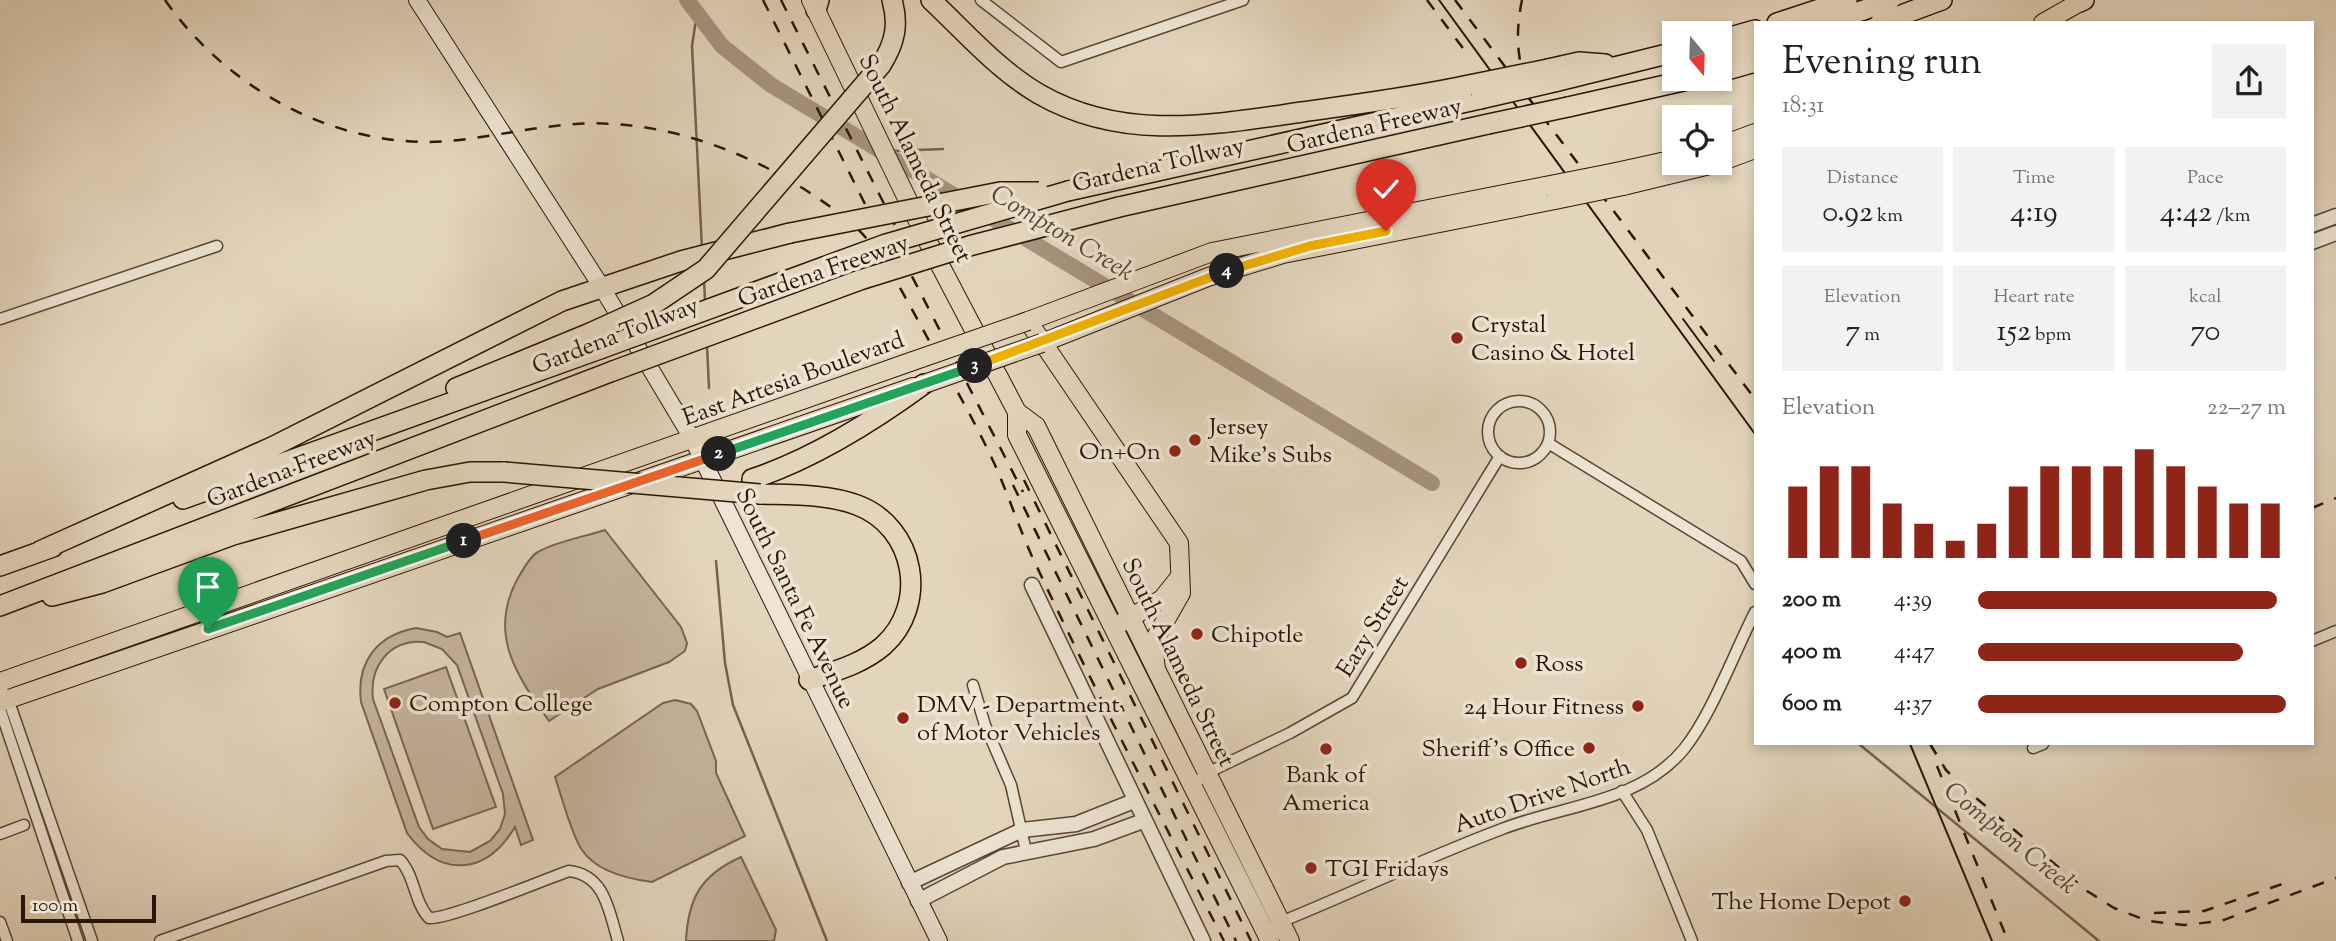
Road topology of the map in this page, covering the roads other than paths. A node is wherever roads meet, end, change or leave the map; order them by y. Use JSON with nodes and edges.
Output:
{"nodes":[{"id":1,"x":417,"y":0,"type":"edge"},
{"id":2,"x":892,"y":0,"type":"edge"},
{"id":3,"x":931,"y":0,"type":"edge"},
{"id":4,"x":981,"y":0,"type":"edge"},
{"id":5,"x":1243,"y":0,"type":"edge"},
{"id":6,"x":1889,"y":0,"type":"edge"},
{"id":7,"x":2083,"y":1,"type":"edge"},
{"id":8,"x":815,"y":3,"type":"edge"},
{"id":9,"x":1935,"y":3,"type":"edge"},
{"id":10,"x":1855,"y":5,"type":"edge"},
{"id":11,"x":1786,"y":21,"type":"edge"},
{"id":12,"x":1827,"y":21,"type":"edge"},
{"id":13,"x":1886,"y":21,"type":"edge"},
{"id":14,"x":1896,"y":21,"type":"edge"},
{"id":15,"x":2047,"y":21,"type":"edge"},
{"id":16,"x":1754,"y":30,"type":"edge"},
{"id":17,"x":1732,"y":37,"type":"edge"},
{"id":18,"x":1754,"y":44,"type":"edge"},
{"id":19,"x":1732,"y":51,"type":"edge"},
{"id":20,"x":1662,"y":56,"type":"edge"},
{"id":21,"x":1754,"y":62,"type":"edge"},
{"id":22,"x":1662,"y":67,"type":"edge"},
{"id":23,"x":1732,"y":69,"type":"edge"},
{"id":24,"x":1662,"y":81,"type":"edge"},
{"id":25,"x":1557,"y":87,"type":"junction"},
{"id":26,"x":1481,"y":104,"type":"junction"},
{"id":27,"x":1754,"y":133,"type":"edge"},
{"id":28,"x":1732,"y":142,"type":"edge"},
{"id":29,"x":1754,"y":149,"type":"edge"},
{"id":30,"x":1732,"y":157,"type":"edge"},
{"id":31,"x":1198,"y":162,"type":"joint"},
{"id":32,"x":1662,"y":164,"type":"edge"},
{"id":33,"x":1662,"y":172,"type":"edge"},
{"id":34,"x":1619,"y":179,"type":"junction"},
{"id":35,"x":1078,"y":189,"type":"junction"},
{"id":36,"x":2336,"y":216,"type":"edge"},
{"id":37,"x":2314,"y":224,"type":"edge"},
{"id":38,"x":2336,"y":233,"type":"edge"},
{"id":39,"x":1308,"y":239,"type":"junction"},
{"id":40,"x":2314,"y":241,"type":"edge"},
{"id":41,"x":217,"y":246,"type":"dead end"},
{"id":42,"x":601,"y":286,"type":"junction"},
{"id":43,"x":0,"y":319,"type":"edge"},
{"id":44,"x":1028,"y":321,"type":"junction"},
{"id":45,"x":1045,"y":348,"type":"junction"},
{"id":46,"x":603,"y":354,"type":"junction"},
{"id":47,"x":924,"y":384,"type":"junction"},
{"id":48,"x":1017,"y":412,"type":"junction"},
{"id":49,"x":693,"y":440,"type":"junction"},
{"id":50,"x":1548,"y":443,"type":"junction"},
{"id":51,"x":1500,"y":456,"type":"junction"},
{"id":52,"x":703,"y":460,"type":"junction"},
{"id":53,"x":756,"y":486,"type":"junction"},
{"id":54,"x":40,"y":551,"type":"junction"},
{"id":55,"x":342,"y":561,"type":"junction"},
{"id":56,"x":0,"y":566,"type":"edge"},
{"id":57,"x":1181,"y":574,"type":"junction"},
{"id":58,"x":349,"y":580,"type":"junction"},
{"id":59,"x":1112,"y":581,"type":"junction"},
{"id":60,"x":1754,"y":581,"type":"edge"},
{"id":61,"x":1032,"y":585,"type":"dead end"},
{"id":62,"x":0,"y":591,"type":"edge"},
{"id":63,"x":1162,"y":599,"type":"junction"},
{"id":64,"x":0,"y":608,"type":"edge"},
{"id":65,"x":1754,"y":614,"type":"edge"},
{"id":66,"x":1130,"y":618,"type":"junction"},
{"id":67,"x":1114,"y":627,"type":"junction"},
{"id":68,"x":2336,"y":631,"type":"edge"},
{"id":69,"x":2314,"y":639,"type":"edge"},
{"id":70,"x":1156,"y":670,"type":"junction"},
{"id":71,"x":810,"y":680,"type":"junction"},
{"id":72,"x":0,"y":682,"type":"edge"},
{"id":73,"x":973,"y":685,"type":"dead end"},
{"id":74,"x":2,"y":699,"type":"edge"},
{"id":75,"x":1207,"y":773,"type":"junction"},
{"id":76,"x":1192,"y":786,"type":"junction"},
{"id":77,"x":1622,"y":791,"type":"junction"},
{"id":78,"x":1134,"y":801,"type":"junction"},
{"id":79,"x":1143,"y":821,"type":"junction"},
{"id":80,"x":24,"y":825,"type":"dead end"},
{"id":81,"x":1022,"y":830,"type":"junction"},
{"id":82,"x":0,"y":834,"type":"edge"},
{"id":83,"x":1026,"y":851,"type":"junction"},
{"id":84,"x":909,"y":883,"type":"junction"},
{"id":85,"x":918,"y":901,"type":"junction"},
{"id":86,"x":0,"y":922,"type":"edge"},
{"id":87,"x":1271,"y":931,"type":"edge"},
{"id":88,"x":7,"y":941,"type":"edge"},
{"id":89,"x":78,"y":941,"type":"edge"},
{"id":90,"x":92,"y":941,"type":"edge"},
{"id":91,"x":160,"y":941,"type":"edge"},
{"id":92,"x":618,"y":941,"type":"edge"},
{"id":93,"x":938,"y":941,"type":"edge"},
{"id":94,"x":1203,"y":941,"type":"edge"},
{"id":95,"x":1290,"y":941,"type":"edge"},
{"id":96,"x":1692,"y":941,"type":"edge"}],
"edges":[{"from":1,"to":42,"type":"main road","name":"South Santa Fe Avenue"},
{"from":2,"to":46,"type":"highway","bridge":true},
{"from":3,"to":26,"type":"highway"},
{"from":4,"to":5,"type":"street"},
{"from":6,"to":10,"type":"highway","bridge":true},
{"from":6,"to":14,"type":"main road"},
{"from":7,"to":15,"type":"main road"},
{"from":8,"to":48,"type":"main road","name":"South Alameda Street","bridge":true},
{"from":9,"to":13,"type":"highway","bridge":true},
{"from":10,"to":11,"type":"highway"},
{"from":10,"to":12,"type":"highway"},
{"from":16,"to":17,"type":"highway"},
{"from":18,"to":19,"type":"highway"},
{"from":20,"to":25,"type":"highway"},
{"from":21,"to":23,"type":"highway"},
{"from":22,"to":25,"type":"highway"},
{"from":24,"to":25,"type":"highway","name":"Gardena Freeway"},
{"from":25,"to":26,"type":"highway","name":"Gardena Freeway","bridge":true},
{"from":25,"to":26,"type":"highway","bridge":true},
{"from":26,"to":31,"type":"highway","name":"Gardena Tollway"},
{"from":26,"to":46,"type":"highway","name":"Gardena Freeway","bridge":true},
{"from":27,"to":28,"type":"main road"},
{"from":29,"to":30,"type":"main road"},
{"from":31,"to":35,"type":"highway","name":"Gardena Freeway"},
{"from":32,"to":34,"type":"main road"},
{"from":33,"to":34,"type":"main road"},
{"from":34,"to":39,"type":"main road","name":"East Artesia Boulevard","bridge":true},
{"from":35,"to":42,"type":"highway","bridge":true},
{"from":35,"to":46,"type":"highway","name":"Gardena Freeway","bridge":true},
{"from":36,"to":37,"type":"street"},
{"from":38,"to":40,"type":"street"},
{"from":39,"to":44,"type":"main road","name":"East Artesia Boulevard"},
{"from":39,"to":45,"type":"main road","name":"East Artesia Boulevard"},
{"from":41,"to":43,"type":"street"},
{"from":42,"to":49,"type":"main road","name":"South Santa Fe Avenue"},
{"from":42,"to":54,"type":"highway"},
{"from":44,"to":45,"type":"main road"},
{"from":44,"to":49,"type":"main road","name":"East Artesia Boulevard","bridge":true},
{"from":45,"to":47,"type":"main road","name":"East Artesia Boulevard","bridge":true},
{"from":45,"to":57,"type":"main road"},
{"from":46,"to":54,"type":"highway","name":"Gardena Freeway"},
{"from":46,"to":62,"type":"highway","name":"Gardena Tollway"},
{"from":46,"to":64,"type":"highway","name":"Gardena Freeway"},
{"from":47,"to":52,"type":"main road","name":"East Artesia Boulevard"},
{"from":47,"to":53,"type":"highway"},
{"from":48,"to":59,"type":"main road","name":"South Alameda Street"},
{"from":48,"to":67,"type":"main road","name":"South Alameda Street"},
{"from":49,"to":52,"type":"main road","name":"South Santa Fe Avenue"},
{"from":49,"to":55,"type":"main road","name":"East Artesia Boulevard"},
{"from":50,"to":51,"type":"street"},
{"from":50,"to":51,"type":"street"},
{"from":50,"to":60,"type":"street"},
{"from":51,"to":75,"type":"street","name":"Eazy Street"},
{"from":52,"to":58,"type":"main road","name":"East Artesia Boulevard"},
{"from":52,"to":71,"type":"main road","name":"South Santa Fe Avenue"},
{"from":53,"to":64,"type":"highway","bridge":true},
{"from":53,"to":71,"type":"highway"},
{"from":54,"to":56,"type":"highway","name":"Gardena Freeway"},
{"from":55,"to":58,"type":"main road"},
{"from":55,"to":72,"type":"main road","name":"East Artesia Boulevard"},
{"from":57,"to":63,"type":"main road"},
{"from":57,"to":70,"type":"main road"},
{"from":58,"to":74,"type":"main road","name":"East Artesia Boulevard"},
{"from":59,"to":63,"type":"main road"},
{"from":59,"to":66,"type":"main road","name":"South Alameda Street"},
{"from":61,"to":78,"type":"street"},
{"from":63,"to":66,"type":"main road"},
{"from":65,"to":77,"type":"street","name":"Auto Drive North"},
{"from":66,"to":67,"type":"main road"},
{"from":66,"to":70,"type":"main road","name":"South Alameda Street"},
{"from":67,"to":76,"type":"main road","name":"South Alameda Street"},
{"from":68,"to":69,"type":"street"},
{"from":70,"to":75,"type":"main road","name":"South Alameda Street"},
{"from":71,"to":84,"type":"main road","name":"South Santa Fe Avenue"},
{"from":73,"to":81,"type":"street"},
{"from":74,"to":89,"type":"street"},
{"from":74,"to":90,"type":"street"},
{"from":75,"to":76,"type":"street","name":"Eazy Street"},
{"from":75,"to":87,"type":"main road","name":"South Alameda Street"},
{"from":76,"to":87,"type":"main road","name":"South Alameda Street"},
{"from":77,"to":87,"type":"street","name":"Auto Drive North"},
{"from":77,"to":96,"type":"street"},
{"from":78,"to":79,"type":"street"},
{"from":78,"to":81,"type":"street"},
{"from":79,"to":83,"type":"street"},
{"from":79,"to":94,"type":"street"},
{"from":80,"to":82,"type":"street"},
{"from":81,"to":83,"type":"street"},
{"from":81,"to":84,"type":"street"},
{"from":83,"to":85,"type":"street"},
{"from":84,"to":85,"type":"main road","name":"South Santa Fe Avenue"},
{"from":85,"to":93,"type":"main road","name":"South Santa Fe Avenue"},
{"from":86,"to":88,"type":"street"},
{"from":87,"to":95,"type":"main road","name":"South Alameda Street"},
{"from":91,"to":92,"type":"street"}]}
